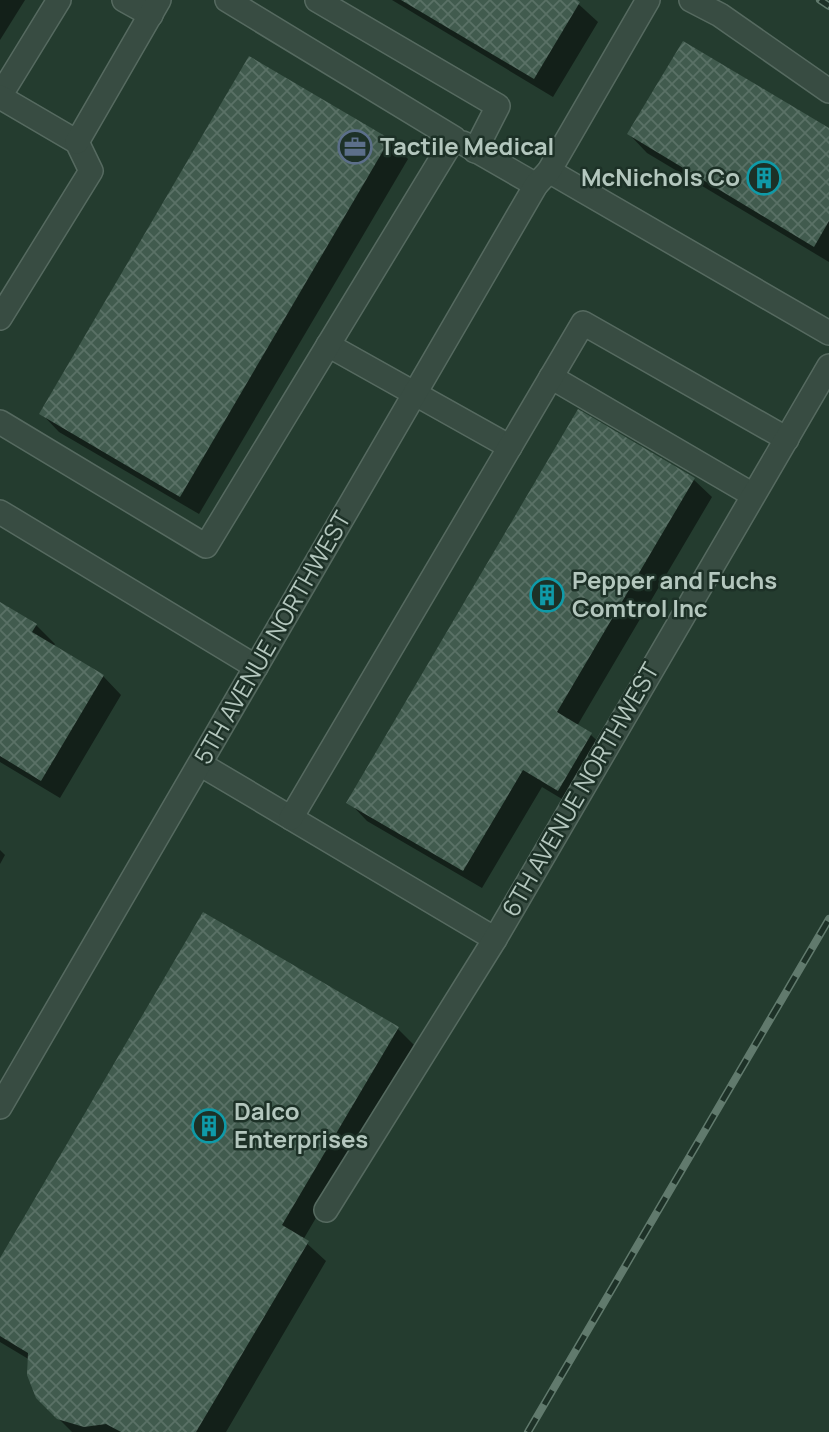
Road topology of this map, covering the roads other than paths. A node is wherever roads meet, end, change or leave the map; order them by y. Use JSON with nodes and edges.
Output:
{"nodes":[{"id":1,"x":59,"y":0,"type":"edge"},
{"id":2,"x":124,"y":0,"type":"edge"},
{"id":3,"x":227,"y":0,"type":"edge"},
{"id":4,"x":317,"y":0,"type":"edge"},
{"id":5,"x":648,"y":0,"type":"edge"},
{"id":6,"x":691,"y":0,"type":"edge"},
{"id":7,"x":155,"y":8,"type":"edge"},
{"id":8,"x":829,"y":91,"type":"edge"},
{"id":9,"x":0,"y":97,"type":"edge"},
{"id":10,"x":454,"y":138,"type":"junction"},
{"id":11,"x":77,"y":142,"type":"junction"},
{"id":12,"x":475,"y":151,"type":"junction"},
{"id":13,"x":542,"y":178,"type":"junction"},
{"id":14,"x":0,"y":318,"type":"edge"},
{"id":15,"x":829,"y":333,"type":"edge"},
{"id":16,"x":328,"y":345,"type":"junction"},
{"id":17,"x":829,"y":366,"type":"edge"},
{"id":18,"x":551,"y":377,"type":"junction"},
{"id":19,"x":416,"y":393,"type":"junction"},
{"id":20,"x":0,"y":422,"type":"edge"},
{"id":21,"x":787,"y":439,"type":"junction"},
{"id":22,"x":510,"y":447,"type":"junction"},
{"id":23,"x":754,"y":495,"type":"junction"},
{"id":24,"x":0,"y":512,"type":"edge"},
{"id":25,"x":256,"y":667,"type":"junction"},
{"id":26,"x":200,"y":764,"type":"junction"},
{"id":27,"x":291,"y":818,"type":"junction"},
{"id":28,"x":495,"y":939,"type":"junction"},
{"id":29,"x":0,"y":1107,"type":"edge"},
{"id":30,"x":327,"y":1210,"type":"dead end"}],
"edges":[{"from":1,"to":9,"type":"street"},
{"from":2,"to":7,"type":"street"},
{"from":3,"to":10,"type":"street"},
{"from":4,"to":12,"type":"street"},
{"from":5,"to":13,"type":"street","name":"5TH AVENUE NORTHWEST"},
{"from":6,"to":8,"type":"street"},
{"from":7,"to":11,"type":"street"},
{"from":9,"to":11,"type":"street"},
{"from":10,"to":12,"type":"street"},
{"from":10,"to":16,"type":"street"},
{"from":11,"to":14,"type":"street"},
{"from":12,"to":13,"type":"street"},
{"from":13,"to":15,"type":"street"},
{"from":13,"to":19,"type":"street","name":"5TH AVENUE NORTHWEST"},
{"from":16,"to":19,"type":"street"},
{"from":16,"to":20,"type":"street"},
{"from":17,"to":21,"type":"street","name":"6TH AVENUE NORTHWEST"},
{"from":18,"to":21,"type":"street"},
{"from":18,"to":22,"type":"street"},
{"from":18,"to":23,"type":"street"},
{"from":19,"to":22,"type":"street"},
{"from":19,"to":25,"type":"street","name":"5TH AVENUE NORTHWEST"},
{"from":21,"to":23,"type":"street","name":"6TH AVENUE NORTHWEST"},
{"from":22,"to":27,"type":"street"},
{"from":23,"to":28,"type":"street","name":"6TH AVENUE NORTHWEST"},
{"from":24,"to":25,"type":"street"},
{"from":25,"to":26,"type":"street","name":"5TH AVENUE NORTHWEST"},
{"from":26,"to":27,"type":"street"},
{"from":26,"to":29,"type":"street","name":"5TH AVENUE NORTHWEST"},
{"from":27,"to":28,"type":"street"},
{"from":28,"to":30,"type":"street","name":"6TH AVENUE NORTHWEST"}]}
